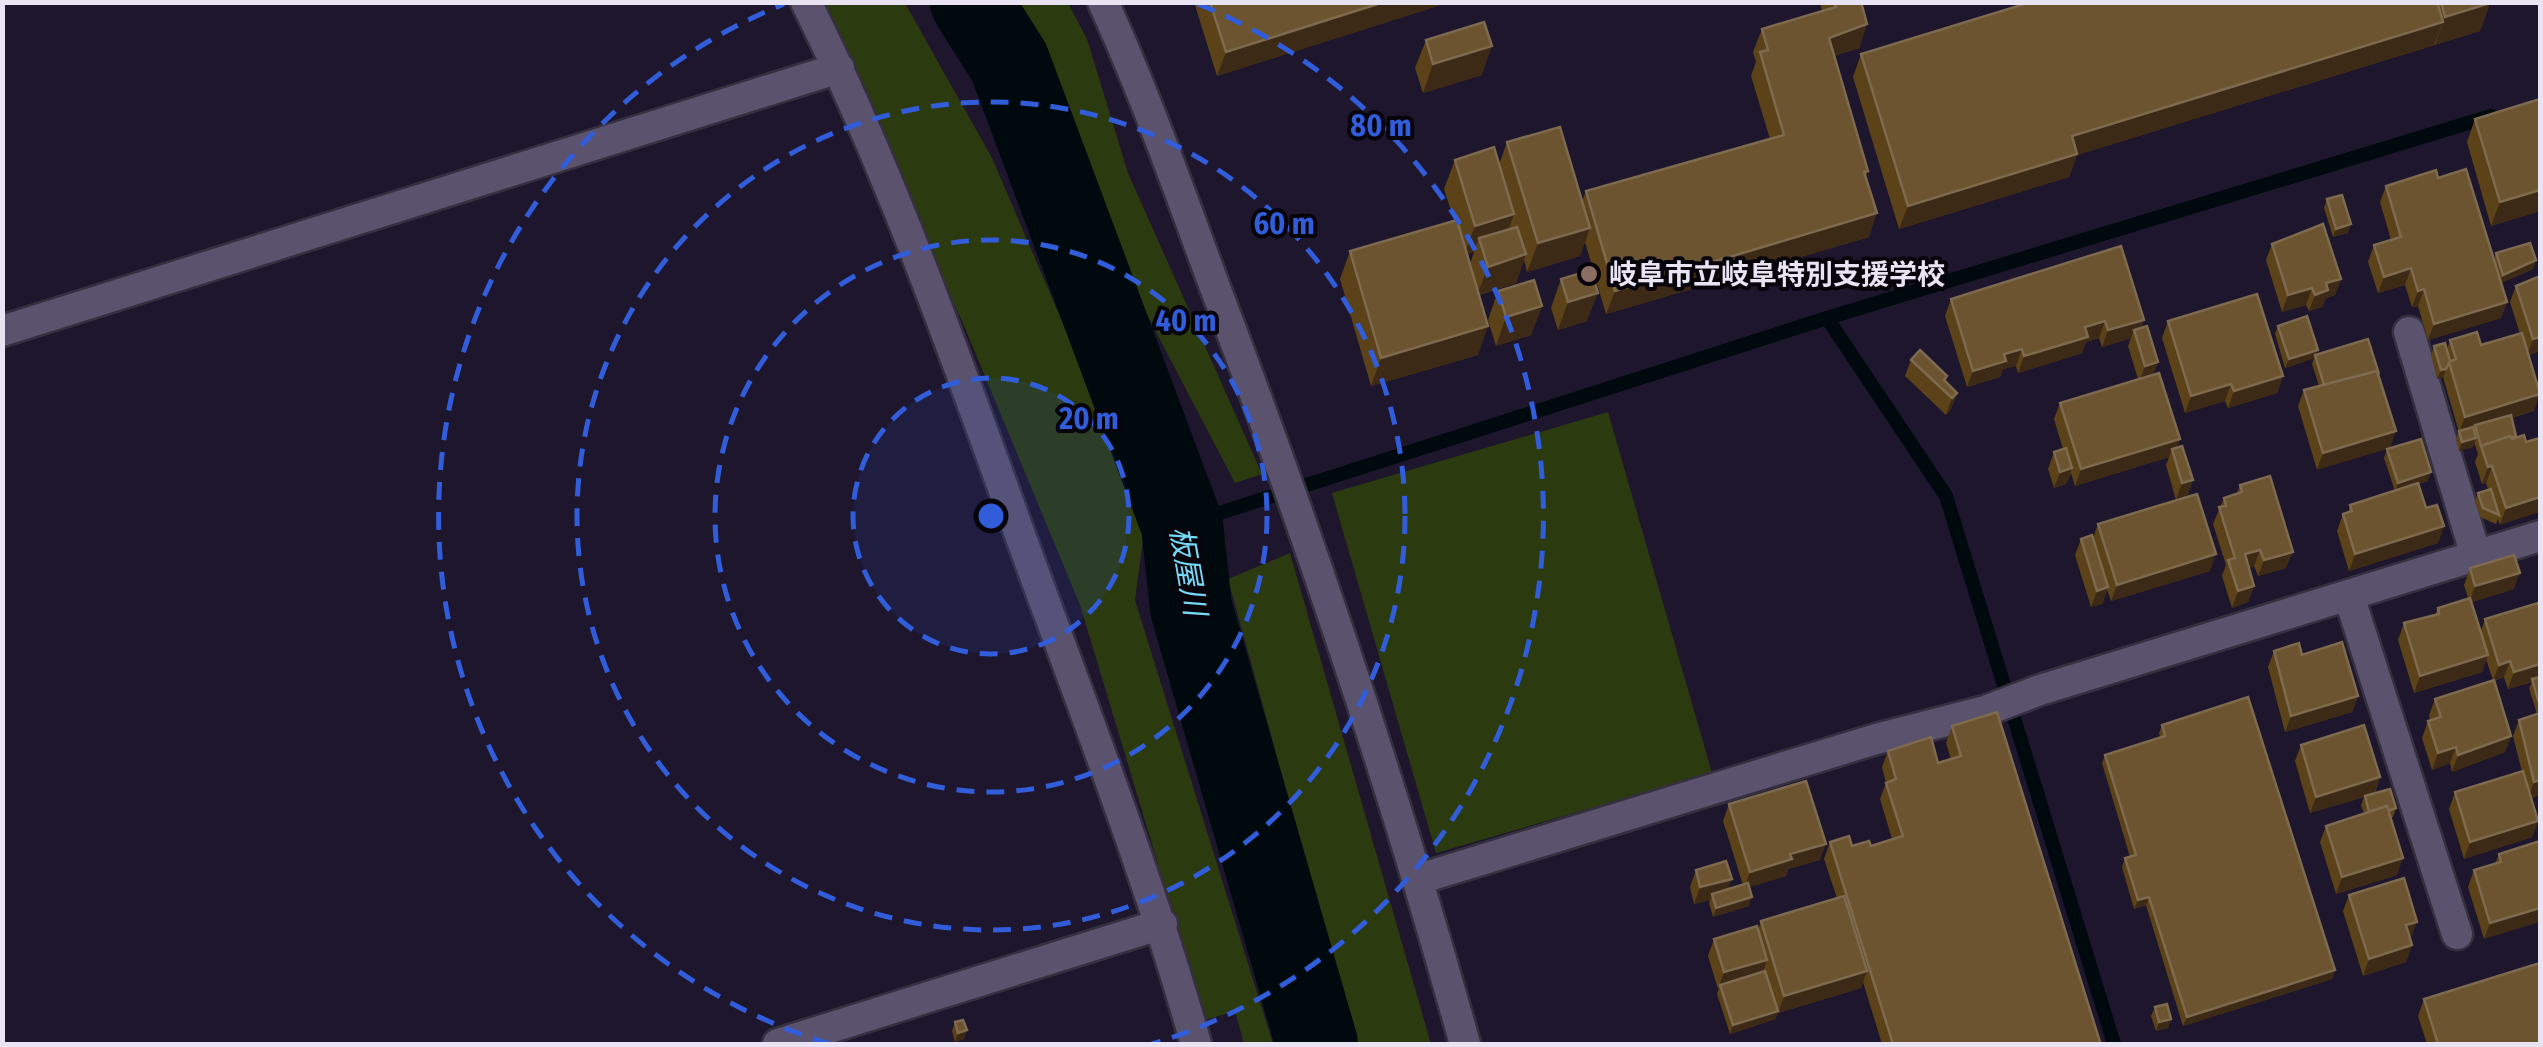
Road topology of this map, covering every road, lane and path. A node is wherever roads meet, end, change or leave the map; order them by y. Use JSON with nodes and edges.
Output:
{"nodes":[{"id":1,"x":806,"y":2,"type":"edge"},
{"id":2,"x":1102,"y":2,"type":"edge"},
{"id":3,"x":839,"y":68,"type":"junction"},
{"id":4,"x":2,"y":331,"type":"edge"},
{"id":5,"x":2410,"y":332,"type":"dead end"},
{"id":6,"x":2540,"y":537,"type":"edge"},
{"id":7,"x":2476,"y":556,"type":"junction"},
{"id":8,"x":2348,"y":596,"type":"junction"},
{"id":9,"x":1419,"y":879,"type":"junction"},
{"id":10,"x":1162,"y":924,"type":"junction"},
{"id":11,"x":2456,"y":934,"type":"dead end"},
{"id":12,"x":778,"y":1044,"type":"edge"},
{"id":13,"x":1196,"y":1044,"type":"edge"},
{"id":14,"x":1465,"y":1044,"type":"edge"}],
"edges":[{"from":1,"to":3,"type":"street"},
{"from":2,"to":9,"type":"street"},
{"from":3,"to":4,"type":"street"},
{"from":3,"to":10,"type":"street"},
{"from":5,"to":7,"type":"street"},
{"from":6,"to":7,"type":"street"},
{"from":7,"to":8,"type":"street"},
{"from":8,"to":9,"type":"street"},
{"from":8,"to":11,"type":"street"},
{"from":9,"to":14,"type":"street"},
{"from":10,"to":12,"type":"street"},
{"from":10,"to":13,"type":"street"}]}
